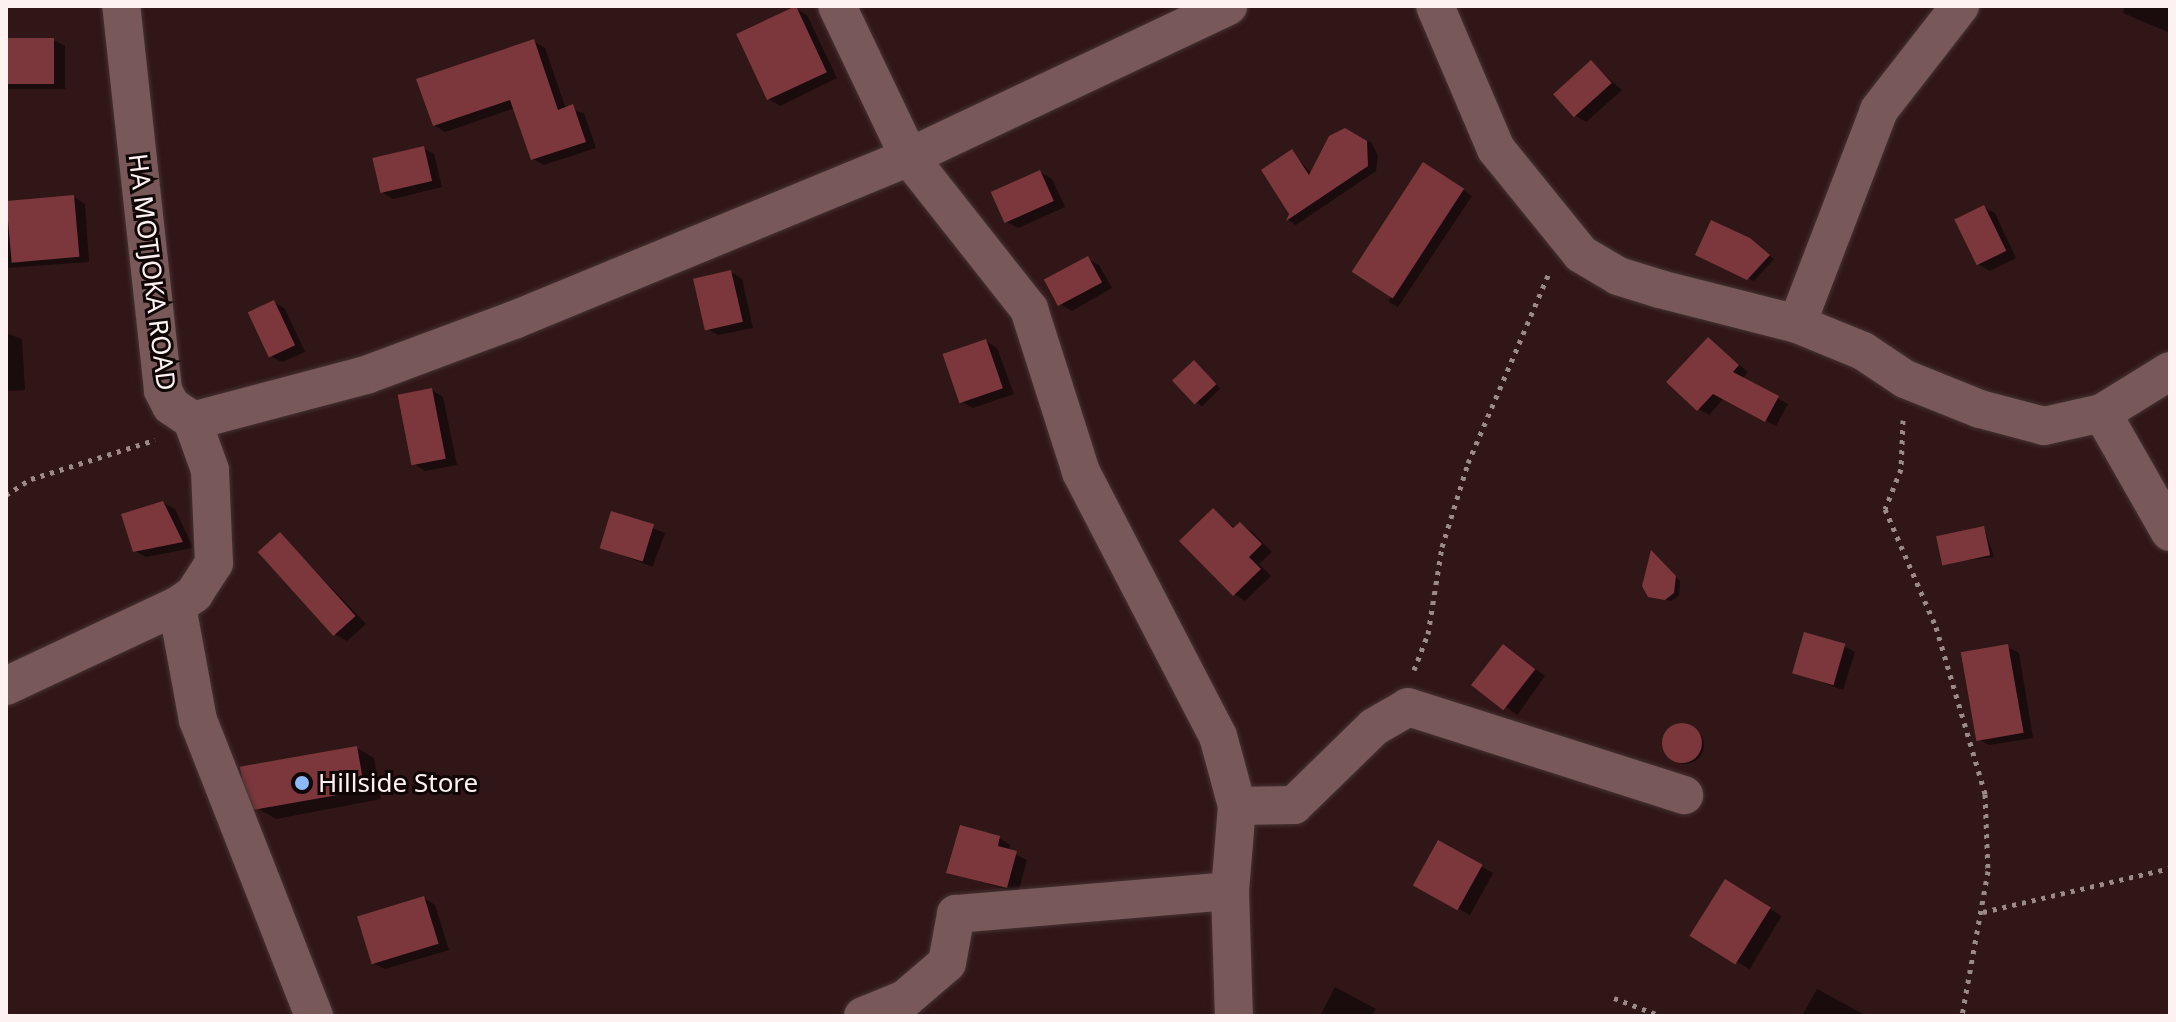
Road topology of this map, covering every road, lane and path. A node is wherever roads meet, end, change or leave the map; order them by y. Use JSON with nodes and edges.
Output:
{"nodes":[{"id":1,"x":121,"y":6,"type":"edge"},
{"id":2,"x":837,"y":6,"type":"edge"},
{"id":3,"x":1228,"y":6,"type":"edge"},
{"id":4,"x":1435,"y":6,"type":"edge"},
{"id":5,"x":1960,"y":6,"type":"edge"},
{"id":6,"x":909,"y":157,"type":"junction"},
{"id":7,"x":1564,"y":235,"type":"junction"},
{"id":8,"x":1797,"y":324,"type":"junction"},
{"id":9,"x":2170,"y":371,"type":"edge"},
{"id":10,"x":1905,"y":379,"type":"junction"},
{"id":11,"x":2102,"y":413,"type":"junction"},
{"id":12,"x":192,"y":421,"type":"junction"},
{"id":13,"x":6,"y":495,"type":"edge"},
{"id":14,"x":2170,"y":532,"type":"edge"},
{"id":15,"x":177,"y":606,"type":"junction"},
{"id":16,"x":6,"y":686,"type":"edge"},
{"id":17,"x":1408,"y":707,"type":"junction"},
{"id":18,"x":1684,"y":795,"type":"dead end"},
{"id":19,"x":1237,"y":806,"type":"junction"},
{"id":20,"x":2170,"y":868,"type":"edge"},
{"id":21,"x":1230,"y":891,"type":"junction"},
{"id":22,"x":1983,"y":912,"type":"junction"},
{"id":23,"x":1614,"y":998,"type":"dead end"},
{"id":24,"x":314,"y":1016,"type":"edge"},
{"id":25,"x":863,"y":1016,"type":"edge"},
{"id":26,"x":1234,"y":1016,"type":"edge"},
{"id":27,"x":1661,"y":1016,"type":"edge"},
{"id":28,"x":1962,"y":1016,"type":"edge"}],
"edges":[{"from":1,"to":12,"type":"street","name":"HA MOTJOKA ROAD"},
{"from":2,"to":6,"type":"street"},
{"from":3,"to":6,"type":"street"},
{"from":4,"to":7,"type":"street"},
{"from":5,"to":8,"type":"street"},
{"from":6,"to":12,"type":"street"},
{"from":6,"to":19,"type":"street"},
{"from":7,"to":8,"type":"street"},
{"from":7,"to":17,"type":"path"},
{"from":8,"to":10,"type":"street"},
{"from":9,"to":11,"type":"street"},
{"from":10,"to":11,"type":"street"},
{"from":10,"to":22,"type":"path"},
{"from":11,"to":14,"type":"street"},
{"from":12,"to":13,"type":"path"},
{"from":12,"to":15,"type":"street","name":"HA MOTJOKA ROAD"},
{"from":15,"to":16,"type":"street","name":"HA MOTJOKA ROAD"},
{"from":15,"to":24,"type":"street"},
{"from":17,"to":18,"type":"street"},
{"from":17,"to":19,"type":"street"},
{"from":19,"to":21,"type":"street"},
{"from":20,"to":22,"type":"path"},
{"from":21,"to":25,"type":"street"},
{"from":21,"to":26,"type":"street"},
{"from":22,"to":28,"type":"path"},
{"from":23,"to":27,"type":"path"}]}
